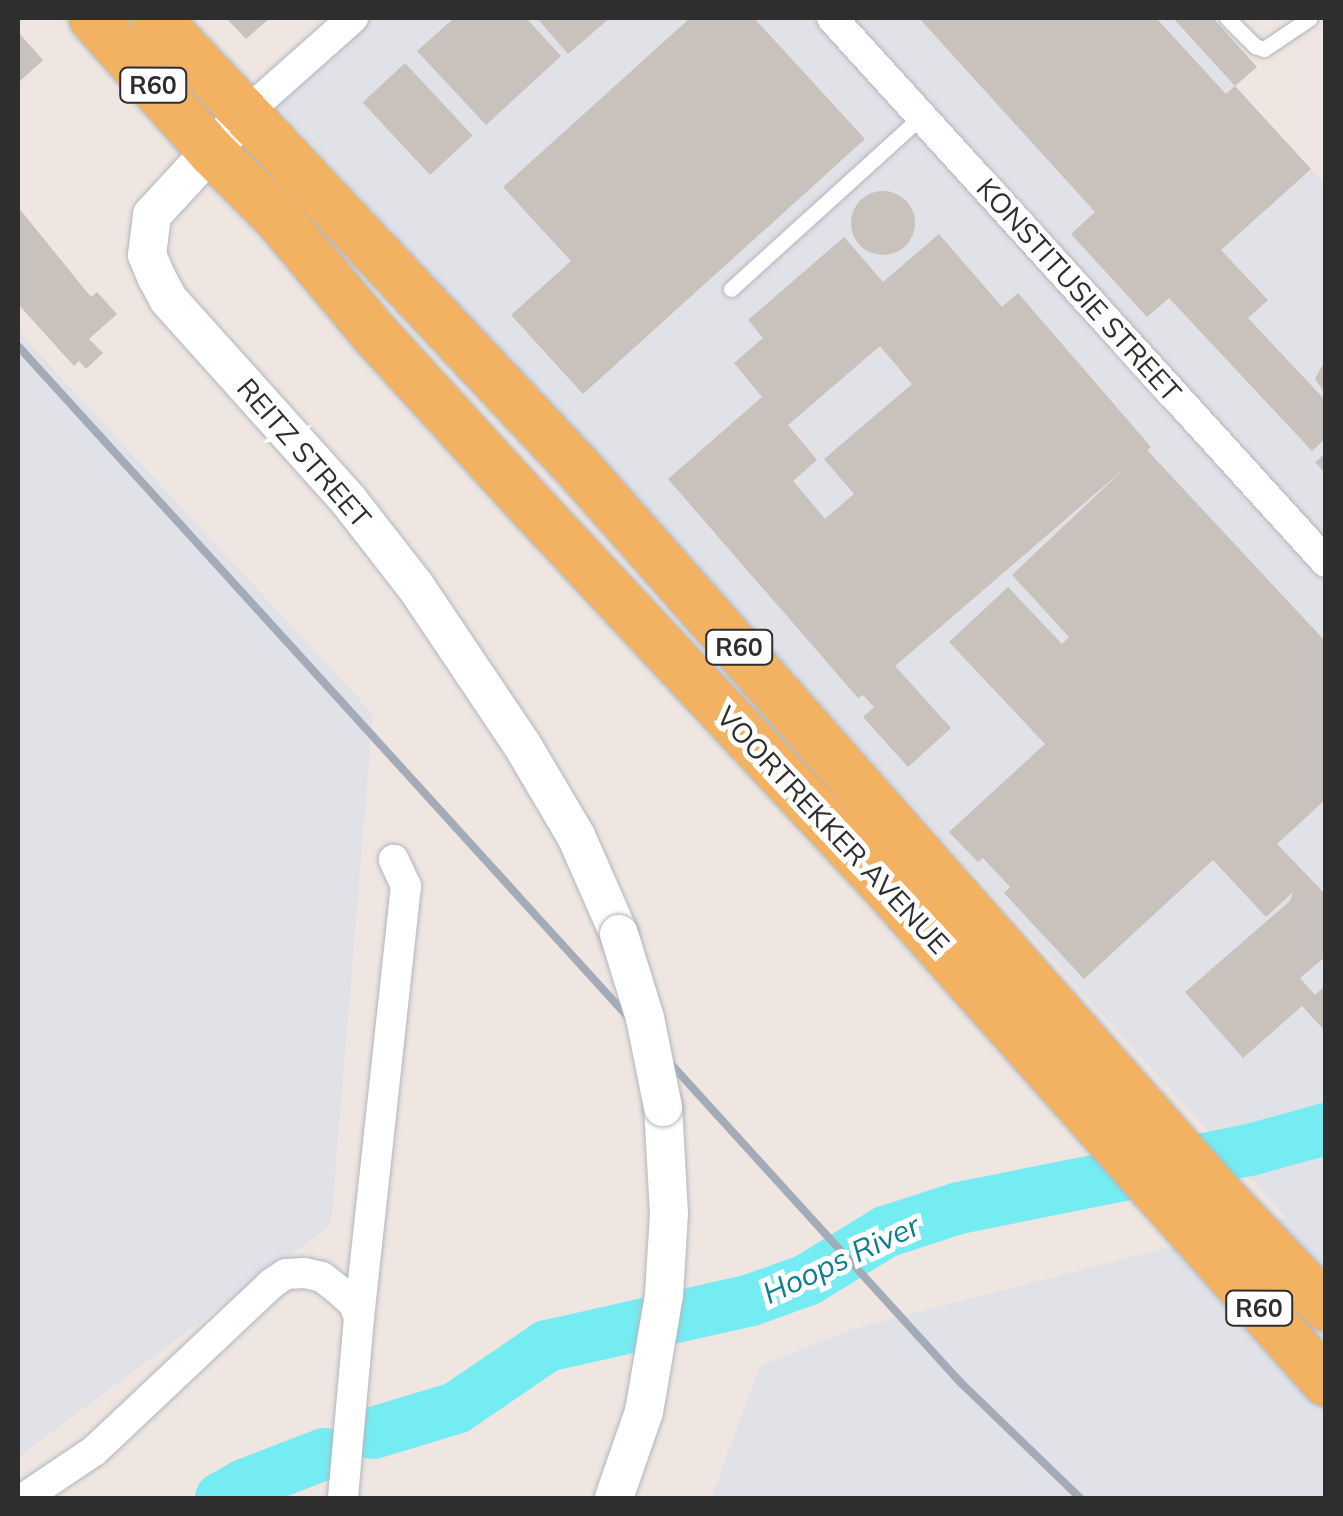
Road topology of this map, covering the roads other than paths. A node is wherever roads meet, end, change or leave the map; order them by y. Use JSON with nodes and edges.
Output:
{"nodes":[{"id":1,"x":92,"y":18,"type":"edge"},
{"id":2,"x":156,"y":18,"type":"edge"},
{"id":3,"x":353,"y":18,"type":"edge"},
{"id":4,"x":832,"y":18,"type":"edge"},
{"id":5,"x":1227,"y":18,"type":"edge"},
{"id":6,"x":1310,"y":18,"type":"edge"},
{"id":7,"x":247,"y":112,"type":"junction"},
{"id":8,"x":922,"y":116,"type":"junction"},
{"id":9,"x":212,"y":152,"type":"junction"},
{"id":10,"x":731,"y":289,"type":"dead end"},
{"id":11,"x":446,"y":323,"type":"junction"},
{"id":12,"x":399,"y":361,"type":"junction"},
{"id":13,"x":580,"y":470,"type":"junction"},
{"id":14,"x":536,"y":512,"type":"junction"},
{"id":15,"x":1326,"y":562,"type":"edge"},
{"id":16,"x":916,"y":846,"type":"junction"},
{"id":17,"x":394,"y":860,"type":"dead end"},
{"id":18,"x":882,"y":881,"type":"junction"},
{"id":19,"x":1067,"y":1054,"type":"junction"},
{"id":20,"x":1326,"y":1307,"type":"edge"},
{"id":21,"x":359,"y":1318,"type":"junction"},
{"id":22,"x":1324,"y":1376,"type":"edge"},
{"id":23,"x":24,"y":1498,"type":"edge"},
{"id":24,"x":343,"y":1498,"type":"edge"},
{"id":25,"x":614,"y":1498,"type":"edge"}],
"edges":[{"from":1,"to":9,"type":"main road","name":"VOORTREKKER AVENUE","number":"R60"},
{"from":2,"to":7,"type":"main road","name":"VOORTREKKER AVENUE","number":"R60"},
{"from":3,"to":7,"type":"street","name":"REITZ STREET"},
{"from":4,"to":8,"type":"street","name":"KONSTITUSIE STREET"},
{"from":5,"to":6,"type":"lane"},
{"from":7,"to":9,"type":"street","name":"REITZ STREET"},
{"from":7,"to":11,"type":"main road","name":"VOORTREKKER AVENUE","number":"R60"},
{"from":8,"to":10,"type":"lane"},
{"from":8,"to":15,"type":"street","name":"KONSTITUSIE STREET"},
{"from":9,"to":12,"type":"main road","name":"VOORTREKKER AVENUE","number":"R60"},
{"from":9,"to":25,"type":"street","name":"REITZ STREET","bridge":true},
{"from":11,"to":12,"type":"main road"},
{"from":11,"to":13,"type":"main road","name":"VOORTREKKER AVENUE","number":"R60"},
{"from":12,"to":14,"type":"main road","name":"VOORTREKKER AVENUE","number":"R60"},
{"from":13,"to":14,"type":"main road"},
{"from":13,"to":16,"type":"main road","name":"VOORTREKKER AVENUE","number":"R60"},
{"from":14,"to":18,"type":"main road","name":"VOORTREKKER AVENUE","number":"R60"},
{"from":16,"to":18,"type":"main road"},
{"from":16,"to":19,"type":"main road","name":"VOORTREKKER AVENUE","number":"R60"},
{"from":17,"to":21,"type":"street"},
{"from":18,"to":19,"type":"main road","name":"VOORTREKKER AVENUE","number":"R60"},
{"from":19,"to":20,"type":"main road","name":"VOORTREKKER AVENUE","number":"R60"},
{"from":19,"to":22,"type":"main road","name":"VOORTREKKER AVENUE","number":"R60"},
{"from":21,"to":23,"type":"street"},
{"from":21,"to":24,"type":"street"}]}
